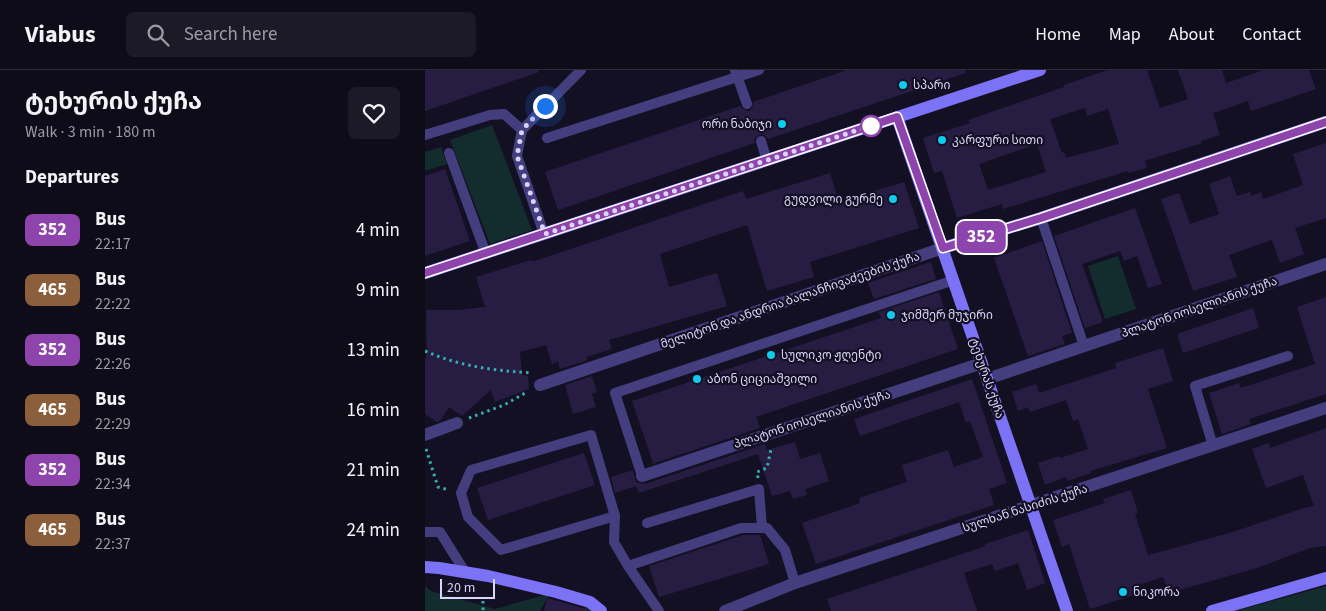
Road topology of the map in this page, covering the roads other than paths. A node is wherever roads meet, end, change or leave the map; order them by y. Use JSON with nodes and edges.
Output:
{"nodes":[{"id":1,"x":579,"y":70,"type":"edge"},
{"id":2,"x":759,"y":70,"type":"edge"},
{"id":3,"x":1040,"y":70,"type":"edge"},
{"id":4,"x":737,"y":73,"type":"edge"},
{"id":5,"x":747,"y":104,"type":"dead end"},
{"id":6,"x":897,"y":117,"type":"junction"},
{"id":7,"x":1326,"y":122,"type":"edge"},
{"id":8,"x":522,"y":130,"type":"junction"},
{"id":9,"x":425,"y":135,"type":"edge"},
{"id":10,"x":547,"y":138,"type":"dead end"},
{"id":11,"x":761,"y":142,"type":"dead end"},
{"id":12,"x":449,"y":152,"type":"dead end"},
{"id":13,"x":767,"y":160,"type":"junction"},
{"id":14,"x":1041,"y":218,"type":"junction"},
{"id":15,"x":545,"y":234,"type":"junction"},
{"id":16,"x":943,"y":248,"type":"junction"},
{"id":17,"x":485,"y":254,"type":"junction"},
{"id":18,"x":1326,"y":264,"type":"edge"},
{"id":19,"x":425,"y":273,"type":"edge"},
{"id":20,"x":954,"y":280,"type":"junction"},
{"id":21,"x":1084,"y":346,"type":"junction"},
{"id":22,"x":1288,"y":356,"type":"dead end"},
{"id":23,"x":982,"y":363,"type":"junction"},
{"id":24,"x":987,"y":379,"type":"junction"},
{"id":25,"x":540,"y":385,"type":"road end"},
{"id":26,"x":1326,"y":408,"type":"edge"},
{"id":27,"x":457,"y":423,"type":"road end"},
{"id":28,"x":425,"y":435,"type":"edge"},
{"id":29,"x":1213,"y":446,"type":"junction"},
{"id":30,"x":643,"y":476,"type":"joint"},
{"id":31,"x":1031,"y":506,"type":"junction"},
{"id":32,"x":615,"y":516,"type":"junction"},
{"id":33,"x":647,"y":523,"type":"dead end"},
{"id":34,"x":762,"y":528,"type":"junction"},
{"id":35,"x":425,"y":532,"type":"edge"},
{"id":36,"x":628,"y":566,"type":"junction"},
{"id":37,"x":425,"y":567,"type":"edge"},
{"id":38,"x":465,"y":572,"type":"junction"},
{"id":39,"x":1326,"y":578,"type":"edge"},
{"id":40,"x":795,"y":583,"type":"junction"},
{"id":41,"x":601,"y":611,"type":"edge"},
{"id":42,"x":659,"y":611,"type":"edge"},
{"id":43,"x":725,"y":611,"type":"edge"},
{"id":44,"x":1067,"y":611,"type":"edge"},
{"id":45,"x":1212,"y":611,"type":"edge"}],
"edges":[{"from":1,"to":8,"type":"lane"},
{"from":2,"to":4,"type":"lane"},
{"from":3,"to":6,"type":"street"},
{"from":4,"to":5,"type":"lane"},
{"from":4,"to":10,"type":"lane"},
{"from":6,"to":13,"type":"street"},
{"from":6,"to":16,"type":"street","name":"ტეხურას ქუჩა"},
{"from":7,"to":14,"type":"street","name":"მელიტონ და ანდრია ბალანჩივაძეების ქუჩა"},
{"from":8,"to":9,"type":"lane"},
{"from":8,"to":15,"type":"lane"},
{"from":11,"to":13,"type":"lane"},
{"from":12,"to":17,"type":"lane"},
{"from":13,"to":15,"type":"street"},
{"from":14,"to":16,"type":"street","name":"მელიტონ და ანდრია ბალანჩივაძეების ქუჩა"},
{"from":14,"to":21,"type":"lane"},
{"from":15,"to":17,"type":"street"},
{"from":16,"to":20,"type":"street","name":"ტეხურას ქუჩა"},
{"from":16,"to":25,"type":"street","name":"მელიტონ და ანდრია ბალანჩივაძეების ქუჩა"},
{"from":17,"to":19,"type":"street"},
{"from":18,"to":21,"type":"street","name":"პლატონ იოსელიანის ქუჩა"},
{"from":20,"to":23,"type":"street","name":"ტეხურას ქუჩა"},
{"from":20,"to":30,"type":"lane"},
{"from":21,"to":24,"type":"street","name":"პლატონ იოსელიანის ქუჩა"},
{"from":22,"to":29,"type":"lane"},
{"from":23,"to":24,"type":"street","name":"ტეხურას ქუჩა"},
{"from":23,"to":30,"type":"street","name":"პლატონ იოსელიანის ქუჩა"},
{"from":24,"to":31,"type":"street","name":"ტეხურას ქუჩა"},
{"from":26,"to":29,"type":"street","name":"სულხან ნასიძის ქუჩა"},
{"from":27,"to":28,"type":"street"},
{"from":29,"to":31,"type":"street","name":"სულხან ნასიძის ქუჩა"},
{"from":31,"to":40,"type":"street","name":"სულხან ნასიძის ქუჩა"},
{"from":31,"to":44,"type":"street","name":"ტეხურას ქუჩა"},
{"from":32,"to":32,"type":"lane"},
{"from":32,"to":36,"type":"lane"},
{"from":33,"to":34,"type":"lane"},
{"from":34,"to":36,"type":"lane"},
{"from":34,"to":40,"type":"lane"},
{"from":35,"to":38,"type":"lane"},
{"from":36,"to":42,"type":"lane"},
{"from":37,"to":38,"type":"street"},
{"from":38,"to":41,"type":"street"},
{"from":39,"to":45,"type":"street"},
{"from":40,"to":43,"type":"street","name":"სულხან ნასიძის ქუჩა"}]}
